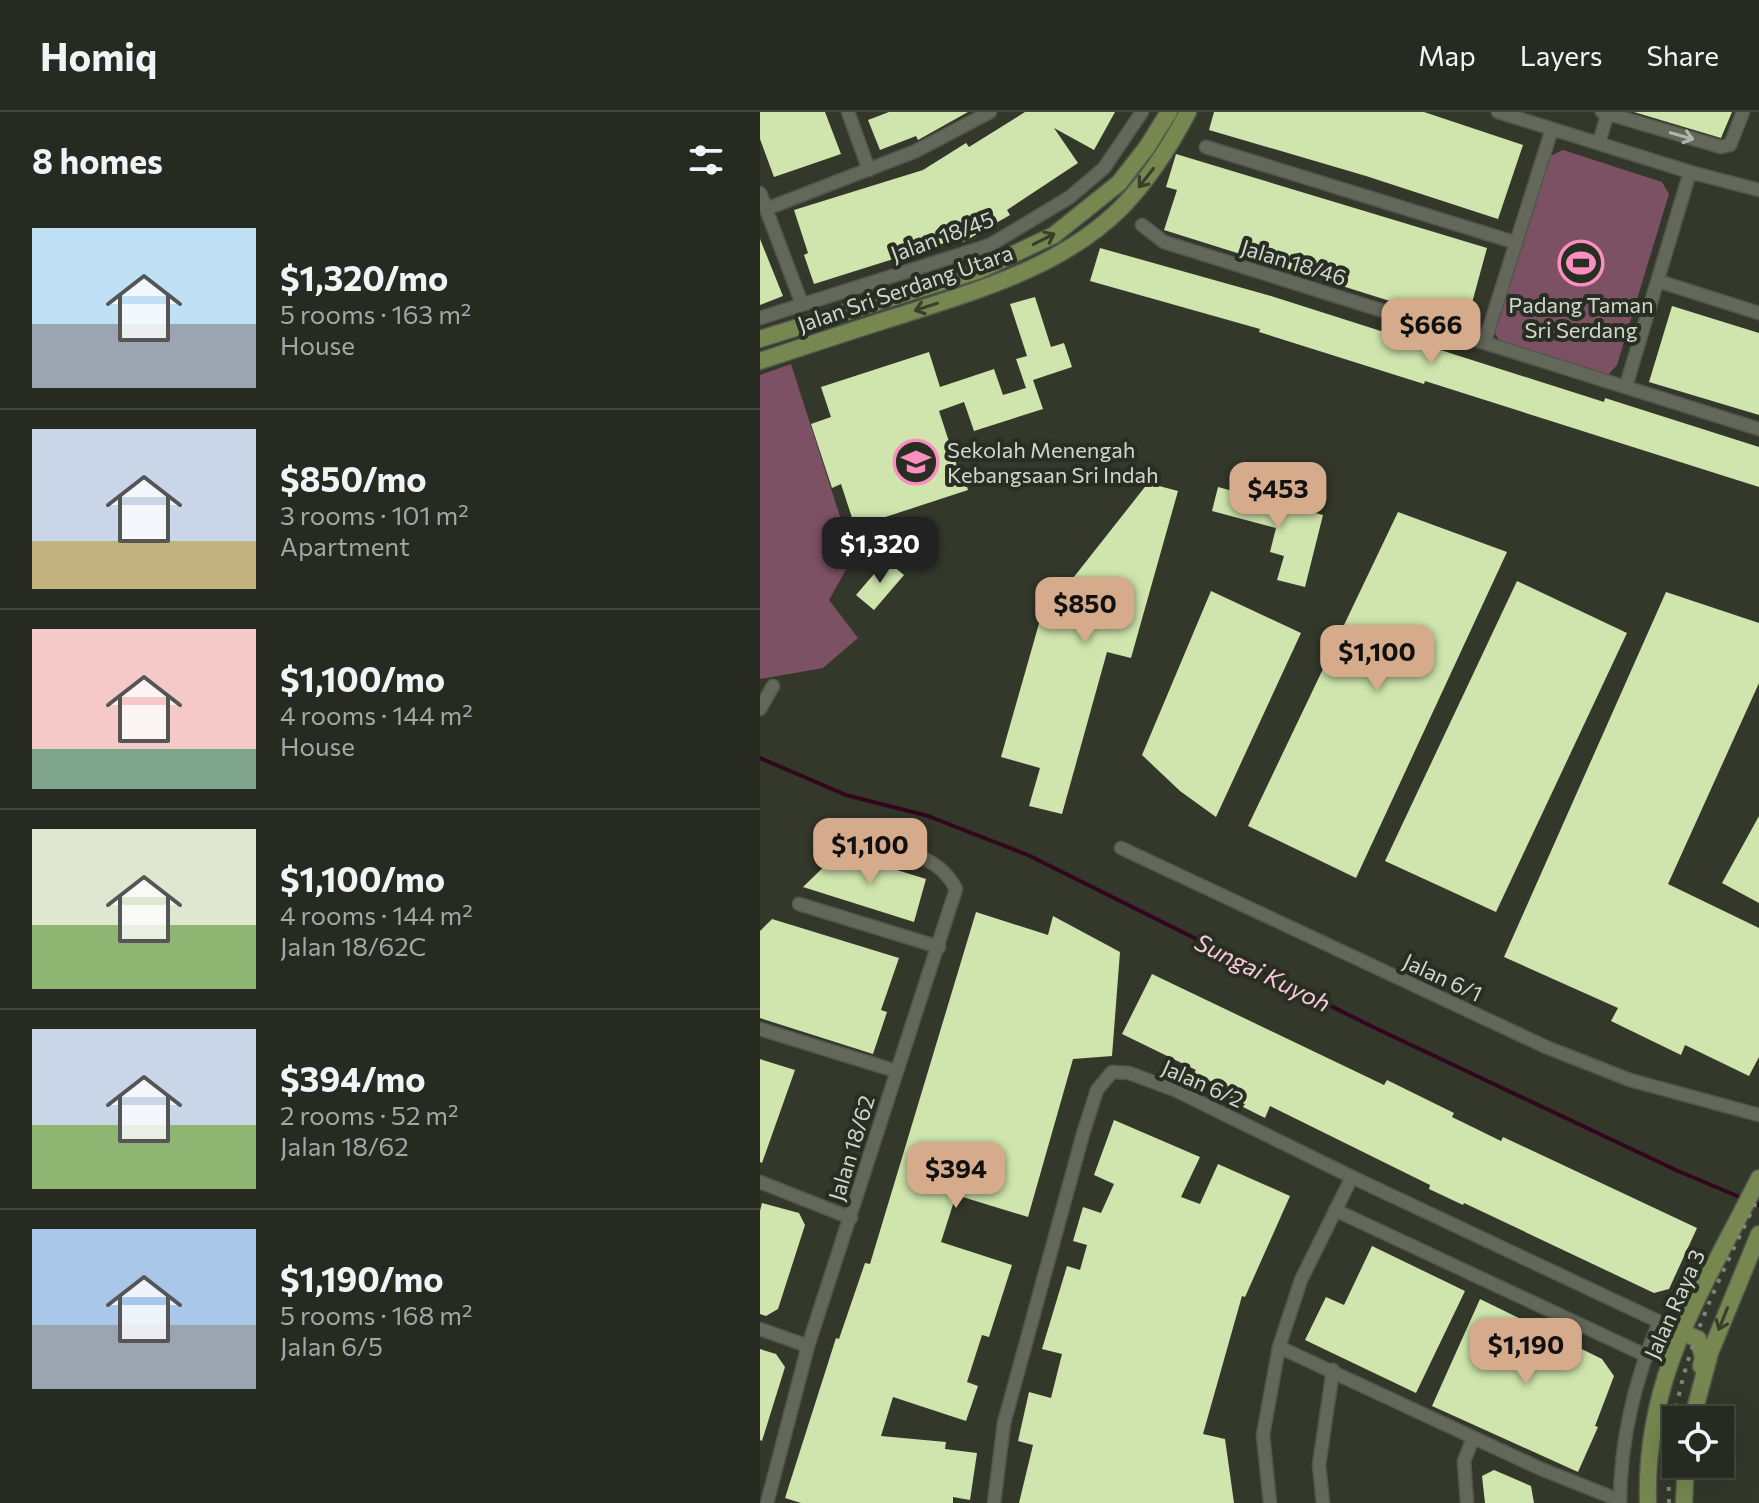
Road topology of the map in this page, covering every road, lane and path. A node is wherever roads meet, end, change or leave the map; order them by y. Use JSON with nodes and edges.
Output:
{"nodes":[{"id":1,"x":848,"y":112,"type":"edge"},
{"id":2,"x":990,"y":112,"type":"edge"},
{"id":3,"x":1142,"y":112,"type":"edge"},
{"id":4,"x":1169,"y":112,"type":"edge"},
{"id":5,"x":1188,"y":112,"type":"edge"},
{"id":6,"x":1498,"y":112,"type":"edge"},
{"id":7,"x":1743,"y":112,"type":"edge"},
{"id":8,"x":1606,"y":113,"type":"edge"},
{"id":9,"x":1552,"y":129,"type":"junction"},
{"id":10,"x":1599,"y":143,"type":"junction"},
{"id":11,"x":1206,"y":147,"type":"dead end"},
{"id":12,"x":869,"y":170,"type":"junction"},
{"id":13,"x":1690,"y":172,"type":"junction"},
{"id":14,"x":1759,"y":175,"type":"edge"},
{"id":15,"x":1757,"y":190,"type":"edge"},
{"id":16,"x":760,"y":193,"type":"edge"},
{"id":17,"x":766,"y":209,"type":"junction"},
{"id":18,"x":1142,"y":225,"type":"dead end"},
{"id":19,"x":1517,"y":243,"type":"junction"},
{"id":20,"x":1658,"y":281,"type":"junction"},
{"id":21,"x":802,"y":304,"type":"junction"},
{"id":22,"x":1759,"y":313,"type":"edge"},
{"id":23,"x":760,"y":318,"type":"edge"},
{"id":24,"x":760,"y":339,"type":"edge"},
{"id":25,"x":1485,"y":341,"type":"junction"},
{"id":26,"x":760,"y":361,"type":"edge"},
{"id":27,"x":1626,"y":386,"type":"junction"},
{"id":28,"x":1759,"y":429,"type":"edge"},
{"id":29,"x":773,"y":686,"type":"dead end"},
{"id":30,"x":760,"y":709,"type":"edge"},
{"id":31,"x":886,"y":848,"type":"dead end"},
{"id":32,"x":1121,"y":848,"type":"dead end"},
{"id":33,"x":799,"y":904,"type":"dead end"},
{"id":34,"x":939,"y":947,"type":"junction"},
{"id":35,"x":760,"y":1029,"type":"edge"},
{"id":36,"x":896,"y":1071,"type":"junction"},
{"id":37,"x":1759,"y":1115,"type":"edge"},
{"id":38,"x":1352,"y":1177,"type":"junction"},
{"id":39,"x":1759,"y":1178,"type":"edge"},
{"id":40,"x":760,"y":1182,"type":"edge"},
{"id":41,"x":1335,"y":1210,"type":"junction"},
{"id":42,"x":851,"y":1218,"type":"junction"},
{"id":43,"x":1756,"y":1240,"type":"edge"},
{"id":44,"x":1659,"y":1323,"type":"junction"},
{"id":45,"x":760,"y":1329,"type":"edge"},
{"id":46,"x":1681,"y":1332,"type":"junction"},
{"id":47,"x":808,"y":1346,"type":"junction"},
{"id":48,"x":1279,"y":1347,"type":"junction"},
{"id":49,"x":1645,"y":1355,"type":"junction"},
{"id":50,"x":1333,"y":1370,"type":"junction"},
{"id":51,"x":1694,"y":1406,"type":"edge"},
{"id":52,"x":1696,"y":1406,"type":"edge"},
{"id":53,"x":1473,"y":1438,"type":"junction"},
{"id":54,"x":1685,"y":1478,"type":"edge"},
{"id":55,"x":1620,"y":1502,"type":"edge"},
{"id":56,"x":767,"y":1503,"type":"edge"},
{"id":57,"x":994,"y":1503,"type":"edge"},
{"id":58,"x":1270,"y":1503,"type":"edge"},
{"id":59,"x":1323,"y":1503,"type":"edge"},
{"id":60,"x":1467,"y":1503,"type":"edge"},
{"id":61,"x":1648,"y":1503,"type":"edge"},
{"id":62,"x":1684,"y":1503,"type":"edge"}],
"edges":[{"from":1,"to":12,"type":"street"},
{"from":2,"to":12,"type":"street"},
{"from":3,"to":21,"type":"street","name":"Jalan 18/45"},
{"from":24,"to":4,"type":"street","name":"Jalan Sri Serdang Utara","one_way":true},
{"from":5,"to":26,"type":"street","name":"Jalan Sri Serdang Utara","one_way":true},
{"from":6,"to":9,"type":"street"},
{"from":8,"to":7,"type":"street","one_way":true},
{"from":8,"to":10,"type":"street"},
{"from":9,"to":10,"type":"street"},
{"from":9,"to":19,"type":"street"},
{"from":10,"to":13,"type":"street"},
{"from":11,"to":19,"type":"street"},
{"from":12,"to":17,"type":"street"},
{"from":13,"to":15,"type":"street"},
{"from":13,"to":20,"type":"street"},
{"from":14,"to":15,"type":"street"},
{"from":16,"to":17,"type":"street"},
{"from":17,"to":21,"type":"street"},
{"from":18,"to":25,"type":"street","name":"Jalan 18/46"},
{"from":19,"to":25,"type":"street"},
{"from":20,"to":22,"type":"street"},
{"from":20,"to":27,"type":"street"},
{"from":21,"to":23,"type":"street","name":"Jalan 18/45"},
{"from":25,"to":27,"type":"street","name":"Jalan 18/46"},
{"from":27,"to":28,"type":"street","name":"Jalan 18/46"},
{"from":29,"to":30,"type":"street"},
{"from":31,"to":34,"type":"street","name":"Jalan 18/62"},
{"from":32,"to":37,"type":"street","name":"Jalan 6/1"},
{"from":33,"to":34,"type":"street"},
{"from":34,"to":36,"type":"street","name":"Jalan 18/62"},
{"from":35,"to":36,"type":"street"},
{"from":36,"to":42,"type":"street","name":"Jalan 18/62"},
{"from":38,"to":41,"type":"street"},
{"from":38,"to":44,"type":"street","name":"Jalan 6/2"},
{"from":38,"to":57,"type":"street","name":"Jalan 6/2"},
{"from":39,"to":46,"type":"street","name":"Jalan Raya 3"},
{"from":40,"to":42,"type":"street"},
{"from":41,"to":48,"type":"street"},
{"from":41,"to":49,"type":"street"},
{"from":42,"to":47,"type":"street","name":"Jalan 18/62"},
{"from":43,"to":52,"type":"street","one_way":true},
{"from":44,"to":46,"type":"street","name":"Jalan 6/2"},
{"from":44,"to":49,"type":"street"},
{"from":45,"to":47,"type":"street"},
{"from":46,"to":51,"type":"street"},
{"from":46,"to":61,"type":"street","name":"Jalan Raya 3"},
{"from":47,"to":56,"type":"street","name":"Jalan 18/62"},
{"from":48,"to":50,"type":"street"},
{"from":48,"to":58,"type":"street"},
{"from":49,"to":55,"type":"street"},
{"from":50,"to":53,"type":"street"},
{"from":50,"to":59,"type":"street"},
{"from":53,"to":55,"type":"street"},
{"from":53,"to":60,"type":"street"},
{"from":54,"to":62,"type":"street"}]}
